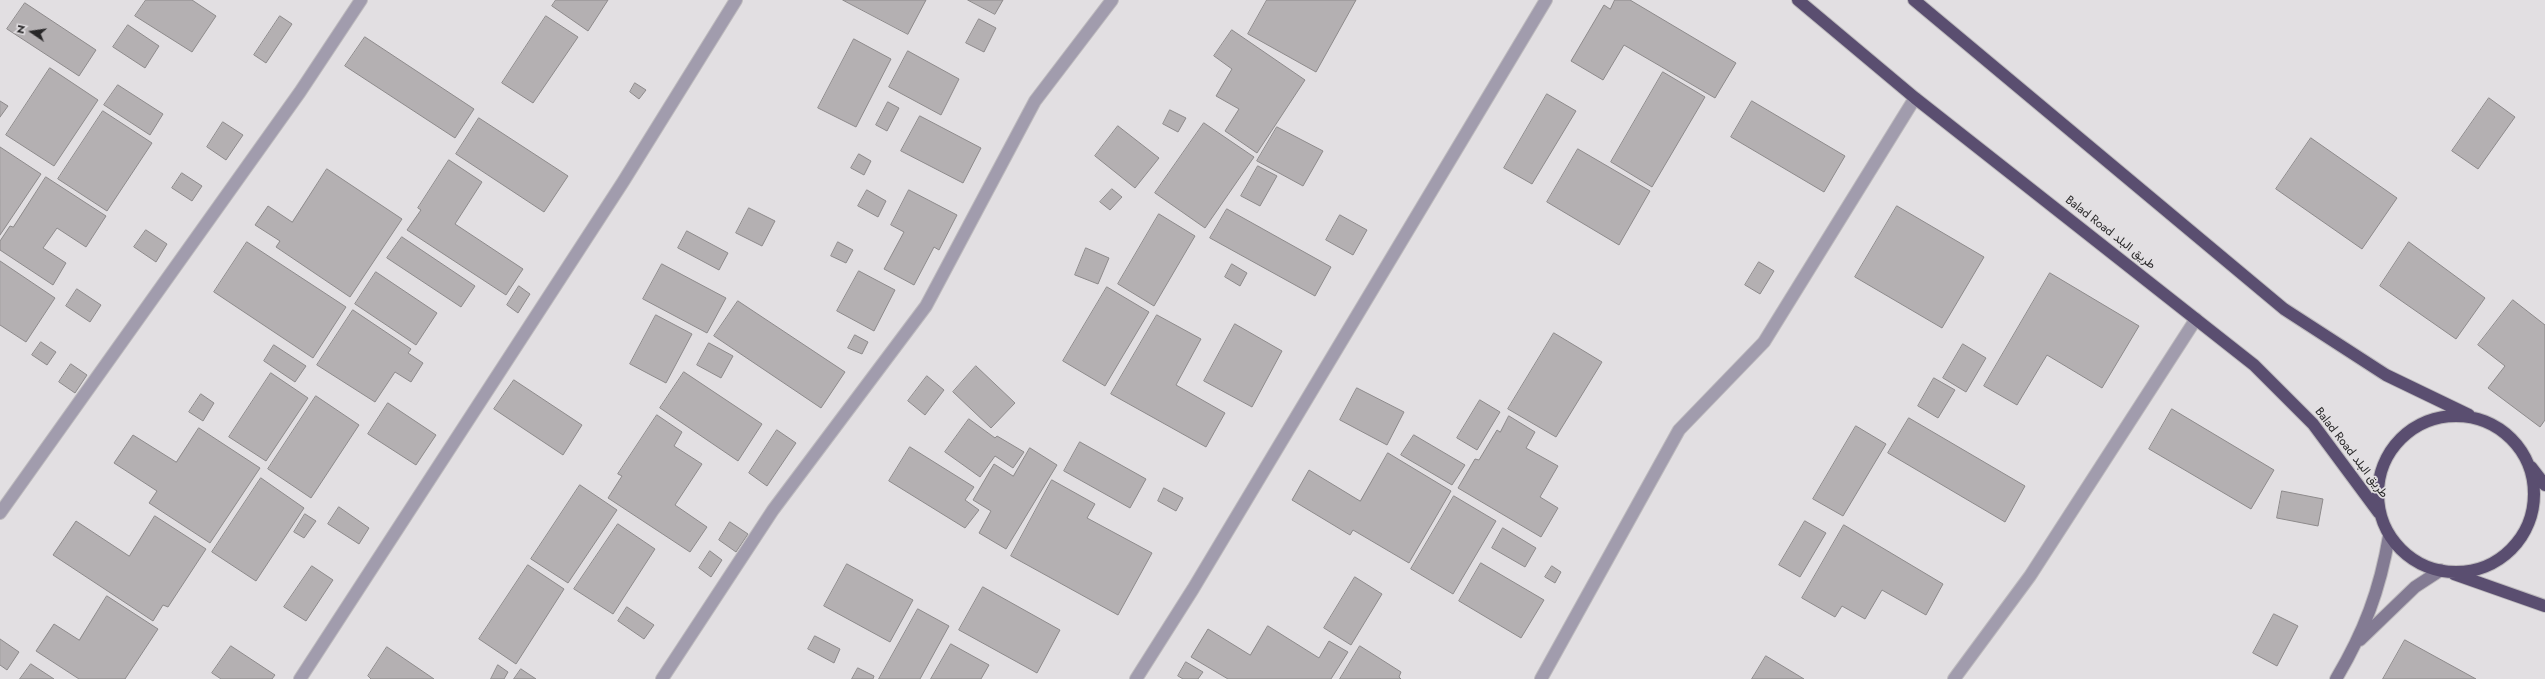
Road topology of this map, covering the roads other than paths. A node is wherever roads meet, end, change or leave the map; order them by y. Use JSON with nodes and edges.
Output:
{"nodes":[{"id":1,"x":362,"y":0,"type":"edge"},
{"id":2,"x":736,"y":0,"type":"edge"},
{"id":3,"x":1112,"y":0,"type":"edge"},
{"id":4,"x":1546,"y":0,"type":"edge"},
{"id":5,"x":1798,"y":0,"type":"edge"},
{"id":6,"x":1914,"y":0,"type":"edge"},
{"id":7,"x":1915,"y":98,"type":"junction"},
{"id":8,"x":2196,"y":319,"type":"junction"},
{"id":9,"x":2469,"y":415,"type":"junction"},
{"id":10,"x":2529,"y":465,"type":"junction"},
{"id":11,"x":2545,"y":485,"type":"edge"},
{"id":12,"x":2379,"y":512,"type":"junction"},
{"id":13,"x":0,"y":513,"type":"edge"},
{"id":14,"x":2389,"y":536,"type":"junction"},
{"id":15,"x":2446,"y":571,"type":"junction"},
{"id":16,"x":2545,"y":606,"type":"edge"},
{"id":17,"x":2358,"y":642,"type":"junction"},
{"id":18,"x":300,"y":679,"type":"edge"},
{"id":19,"x":662,"y":679,"type":"edge"},
{"id":20,"x":1136,"y":679,"type":"edge"},
{"id":21,"x":1541,"y":679,"type":"edge"},
{"id":22,"x":1954,"y":679,"type":"edge"},
{"id":23,"x":2336,"y":679,"type":"edge"}],
"edges":[{"from":1,"to":13,"type":"street"},
{"from":2,"to":18,"type":"street"},
{"from":3,"to":19,"type":"street"},
{"from":4,"to":20,"type":"street"},
{"from":5,"to":7,"type":"highway","name":"Balad Road طريق البلد"},
{"from":6,"to":9,"type":"highway"},
{"from":7,"to":8,"type":"highway","name":"Balad Road طريق البلد"},
{"from":7,"to":21,"type":"street"},
{"from":8,"to":12,"type":"highway","name":"Balad Road طريق البلد"},
{"from":8,"to":22,"type":"street"},
{"from":9,"to":10,"type":"highway"},
{"from":9,"to":12,"type":"highway"},
{"from":10,"to":11,"type":"highway"},
{"from":10,"to":15,"type":"highway"},
{"from":12,"to":14,"type":"highway"},
{"from":14,"to":15,"type":"highway"},
{"from":14,"to":17,"type":"street"},
{"from":15,"to":16,"type":"highway"},
{"from":15,"to":17,"type":"street"},
{"from":17,"to":23,"type":"street"}]}
